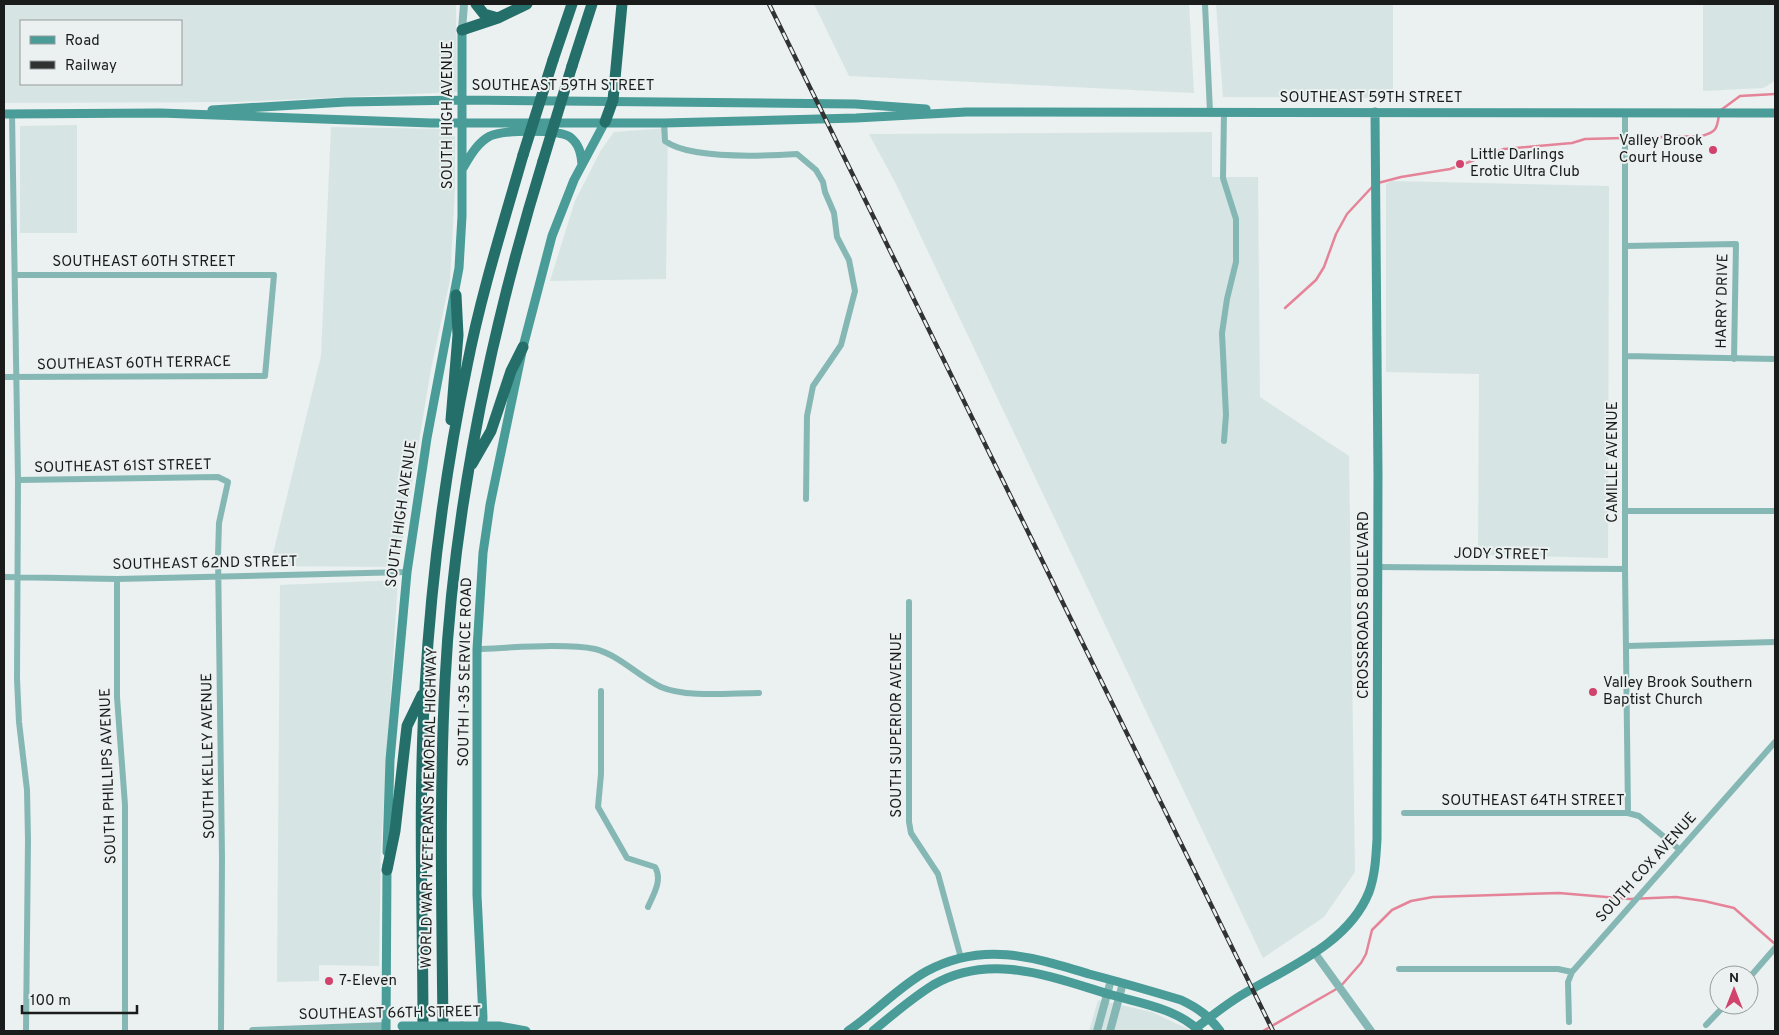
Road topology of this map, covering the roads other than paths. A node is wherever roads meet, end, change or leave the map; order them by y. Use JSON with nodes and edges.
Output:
{"nodes":[{"id":1,"x":464,"y":4,"type":"edge"},
{"id":2,"x":476,"y":4,"type":"edge"},
{"id":3,"x":527,"y":4,"type":"edge"},
{"id":4,"x":572,"y":4,"type":"edge"},
{"id":5,"x":592,"y":4,"type":"edge"},
{"id":6,"x":622,"y":4,"type":"edge"},
{"id":7,"x":1205,"y":4,"type":"edge"},
{"id":8,"x":498,"y":18,"type":"junction"},
{"id":9,"x":462,"y":30,"type":"junction"},
{"id":10,"x":462,"y":100,"type":"junction"},
{"id":11,"x":613,"y":100,"type":"junction"},
{"id":12,"x":966,"y":112,"type":"junction"},
{"id":13,"x":1210,"y":112,"type":"junction"},
{"id":14,"x":1224,"y":112,"type":"junction"},
{"id":15,"x":1375,"y":112,"type":"junction"},
{"id":16,"x":1625,"y":112,"type":"junction"},
{"id":17,"x":160,"y":113,"type":"junction"},
{"id":18,"x":1775,"y":113,"type":"edge"},
{"id":19,"x":8,"y":114,"type":"edge"},
{"id":20,"x":462,"y":122,"type":"junction"},
{"id":21,"x":605,"y":122,"type":"junction"},
{"id":22,"x":664,"y":123,"type":"junction"},
{"id":23,"x":582,"y":164,"type":"junction"},
{"id":24,"x":462,"y":169,"type":"junction"},
{"id":25,"x":1626,"y":246,"type":"junction"},
{"id":26,"x":15,"y":275,"type":"junction"},
{"id":27,"x":456,"y":295,"type":"junction"},
{"id":28,"x":523,"y":347,"type":"junction"},
{"id":29,"x":1625,"y":356,"type":"junction"},
{"id":30,"x":1734,"y":359,"type":"junction"},
{"id":31,"x":1775,"y":359,"type":"edge"},
{"id":32,"x":265,"y":376,"type":"joint"},
{"id":33,"x":4,"y":377,"type":"edge"},
{"id":34,"x":16,"y":378,"type":"junction"},
{"id":35,"x":1224,"y":441,"type":"dead end"},
{"id":36,"x":448,"y":469,"type":"junction"},
{"id":37,"x":468,"y":472,"type":"junction"},
{"id":38,"x":18,"y":480,"type":"junction"},
{"id":39,"x":228,"y":482,"type":"joint"},
{"id":40,"x":806,"y":499,"type":"dead end"},
{"id":41,"x":1626,"y":510,"type":"junction"},
{"id":42,"x":1775,"y":511,"type":"edge"},
{"id":43,"x":1378,"y":567,"type":"junction"},
{"id":44,"x":1625,"y":568,"type":"junction"},
{"id":45,"x":407,"y":572,"type":"junction"},
{"id":46,"x":219,"y":576,"type":"junction"},
{"id":47,"x":4,"y":577,"type":"edge"},
{"id":48,"x":16,"y":577,"type":"junction"},
{"id":49,"x":117,"y":579,"type":"junction"},
{"id":50,"x":909,"y":602,"type":"dead end"},
{"id":51,"x":1775,"y":642,"type":"edge"},
{"id":52,"x":1627,"y":646,"type":"junction"},
{"id":53,"x":477,"y":649,"type":"junction"},
{"id":54,"x":424,"y":689,"type":"junction"},
{"id":55,"x":601,"y":691,"type":"dead end"},
{"id":56,"x":759,"y":693,"type":"dead end"},
{"id":57,"x":1775,"y":742,"type":"edge"},
{"id":58,"x":1404,"y":813,"type":"dead end"},
{"id":59,"x":1628,"y":813,"type":"junction"},
{"id":60,"x":1680,"y":850,"type":"junction"},
{"id":61,"x":387,"y":870,"type":"junction"},
{"id":62,"x":648,"y":907,"type":"dead end"},
{"id":63,"x":1775,"y":948,"type":"edge"},
{"id":64,"x":1314,"y":952,"type":"junction"},
{"id":65,"x":960,"y":958,"type":"junction"},
{"id":66,"x":1759,"y":966,"type":"edge"},
{"id":67,"x":1399,"y":969,"type":"dead end"},
{"id":68,"x":1572,"y":972,"type":"junction"},
{"id":69,"x":1111,"y":980,"type":"junction"},
{"id":70,"x":1123,"y":983,"type":"junction"},
{"id":71,"x":1107,"y":993,"type":"junction"},
{"id":72,"x":1119,"y":997,"type":"junction"},
{"id":73,"x":1715,"y":1015,"type":"edge"},
{"id":74,"x":1209,"y":1017,"type":"junction"},
{"id":75,"x":1568,"y":1022,"type":"dead end"},
{"id":76,"x":1706,"y":1024,"type":"dead end"},
{"id":77,"x":386,"y":1029,"type":"edge"},
{"id":78,"x":482,"y":1029,"type":"edge"},
{"id":79,"x":1198,"y":1030,"type":"edge"},
{"id":80,"x":26,"y":1031,"type":"edge"},
{"id":81,"x":125,"y":1031,"type":"edge"},
{"id":82,"x":221,"y":1031,"type":"edge"},
{"id":83,"x":253,"y":1031,"type":"edge"},
{"id":84,"x":423,"y":1031,"type":"edge"},
{"id":85,"x":442,"y":1031,"type":"edge"},
{"id":86,"x":526,"y":1031,"type":"edge"},
{"id":87,"x":848,"y":1031,"type":"edge"},
{"id":88,"x":873,"y":1031,"type":"edge"},
{"id":89,"x":1096,"y":1031,"type":"edge"},
{"id":90,"x":1110,"y":1031,"type":"edge"},
{"id":91,"x":1220,"y":1031,"type":"edge"},
{"id":92,"x":1371,"y":1031,"type":"edge"}],
"edges":[{"from":1,"to":9,"type":"street","name":"SOUTH HIGH AVENUE"},
{"from":2,"to":8,"type":"highway"},
{"from":3,"to":8,"type":"highway"},
{"from":4,"to":36,"type":"highway","name":"WORLD WAR I VETERANS MEMORIAL HIGHWAY","bridge":true},
{"from":5,"to":37,"type":"highway","name":"WORLD WAR I VETERANS MEMORIAL HIGHWAY","bridge":true},
{"from":6,"to":11,"type":"highway"},
{"from":7,"to":13,"type":"street"},
{"from":8,"to":9,"type":"highway"},
{"from":9,"to":10,"type":"main road","name":"SOUTH HIGH AVENUE"},
{"from":10,"to":11,"type":"main road","name":"SOUTHEAST 59TH STREET"},
{"from":10,"to":17,"type":"main road","name":"SOUTHEAST 59TH STREET"},
{"from":10,"to":20,"type":"main road","name":"SOUTH HIGH AVENUE"},
{"from":11,"to":12,"type":"main road","name":"SOUTHEAST 59TH STREET"},
{"from":11,"to":21,"type":"highway"},
{"from":12,"to":13,"type":"main road","name":"SOUTHEAST 59TH STREET"},
{"from":12,"to":22,"type":"main road","name":"SOUTHEAST 59TH STREET"},
{"from":13,"to":14,"type":"main road","name":"SOUTHEAST 59TH STREET"},
{"from":14,"to":15,"type":"main road","name":"SOUTHEAST 59TH STREET"},
{"from":14,"to":35,"type":"street"},
{"from":15,"to":16,"type":"main road","name":"SOUTHEAST 59TH STREET"},
{"from":15,"to":43,"type":"main road","name":"CROSSROADS BOULEVARD"},
{"from":16,"to":18,"type":"main road","name":"SOUTHEAST 59TH STREET"},
{"from":16,"to":25,"type":"street","name":"CAMILLE AVENUE"},
{"from":17,"to":19,"type":"main road","name":"SOUTHEAST 59TH STREET"},
{"from":17,"to":20,"type":"main road","name":"SOUTHEAST 59TH STREET"},
{"from":19,"to":26,"type":"street"},
{"from":20,"to":21,"type":"main road","name":"SOUTHEAST 59TH STREET"},
{"from":20,"to":24,"type":"main road","name":"SOUTH HIGH AVENUE"},
{"from":21,"to":22,"type":"main road","name":"SOUTHEAST 59TH STREET"},
{"from":21,"to":23,"type":"main road","name":"SOUTH I-35 SERVICE ROAD"},
{"from":22,"to":40,"type":"street"},
{"from":23,"to":24,"type":"main road"},
{"from":23,"to":28,"type":"main road","name":"SOUTH I-35 SERVICE ROAD"},
{"from":24,"to":27,"type":"main road","name":"SOUTH HIGH AVENUE"},
{"from":25,"to":29,"type":"street","name":"CAMILLE AVENUE"},
{"from":25,"to":30,"type":"street","name":"HARRY DRIVE"},
{"from":26,"to":32,"type":"street","name":"SOUTHEAST 60TH STREET"},
{"from":26,"to":34,"type":"street"},
{"from":27,"to":36,"type":"highway"},
{"from":27,"to":45,"type":"main road","name":"SOUTH HIGH AVENUE"},
{"from":28,"to":37,"type":"highway"},
{"from":28,"to":53,"type":"main road","name":"SOUTH I-35 SERVICE ROAD"},
{"from":29,"to":30,"type":"street"},
{"from":29,"to":41,"type":"street","name":"CAMILLE AVENUE"},
{"from":30,"to":31,"type":"street"},
{"from":32,"to":34,"type":"street","name":"SOUTHEAST 60TH TERRACE"},
{"from":33,"to":34,"type":"street","name":"SOUTHEAST 60TH TERRACE"},
{"from":34,"to":38,"type":"street"},
{"from":36,"to":54,"type":"highway","name":"WORLD WAR I VETERANS MEMORIAL HIGHWAY"},
{"from":37,"to":85,"type":"highway","name":"WORLD WAR I VETERANS MEMORIAL HIGHWAY"},
{"from":38,"to":39,"type":"street","name":"SOUTHEAST 61ST STREET"},
{"from":38,"to":48,"type":"street"},
{"from":39,"to":46,"type":"street","name":"SOUTH KELLEY AVENUE"},
{"from":41,"to":42,"type":"street"},
{"from":41,"to":44,"type":"street","name":"CAMILLE AVENUE"},
{"from":43,"to":44,"type":"street","name":"JODY STREET"},
{"from":43,"to":64,"type":"main road","name":"CROSSROADS BOULEVARD"},
{"from":44,"to":52,"type":"street","name":"CAMILLE AVENUE"},
{"from":45,"to":46,"type":"street","name":"SOUTHEAST 62ND STREET"},
{"from":45,"to":61,"type":"main road","name":"SOUTH HIGH AVENUE"},
{"from":46,"to":49,"type":"street","name":"SOUTHEAST 62ND STREET"},
{"from":46,"to":82,"type":"street","name":"SOUTH KELLEY AVENUE"},
{"from":47,"to":48,"type":"street","name":"SOUTHEAST 62ND STREET"},
{"from":48,"to":49,"type":"street","name":"SOUTHEAST 62ND STREET"},
{"from":48,"to":80,"type":"street"},
{"from":49,"to":81,"type":"street","name":"SOUTH PHILLIPS AVENUE"},
{"from":50,"to":65,"type":"street","name":"SOUTH SUPERIOR AVENUE"},
{"from":51,"to":52,"type":"street"},
{"from":52,"to":59,"type":"street","name":"CAMILLE AVENUE"},
{"from":53,"to":56,"type":"street"},
{"from":53,"to":78,"type":"main road","name":"SOUTH I-35 SERVICE ROAD"},
{"from":54,"to":61,"type":"highway"},
{"from":54,"to":84,"type":"highway","name":"WORLD WAR I VETERANS MEMORIAL HIGHWAY"},
{"from":55,"to":62,"type":"street"},
{"from":57,"to":60,"type":"street","name":"SOUTH COX AVENUE"},
{"from":58,"to":59,"type":"street","name":"SOUTHEAST 64TH STREET"},
{"from":59,"to":60,"type":"street","name":"SOUTHEAST 64TH STREET"},
{"from":60,"to":68,"type":"street","name":"SOUTH COX AVENUE"},
{"from":61,"to":77,"type":"main road","name":"SOUTH HIGH AVENUE"},
{"from":63,"to":66,"type":"street"},
{"from":64,"to":74,"type":"main road","name":"CROSSROADS BOULEVARD"},
{"from":64,"to":92,"type":"street"},
{"from":65,"to":69,"type":"main road"},
{"from":65,"to":87,"type":"main road"},
{"from":67,"to":68,"type":"street"},
{"from":68,"to":75,"type":"street"},
{"from":69,"to":70,"type":"main road"},
{"from":69,"to":71,"type":"street"},
{"from":70,"to":72,"type":"street"},
{"from":70,"to":74,"type":"main road"},
{"from":71,"to":72,"type":"main road"},
{"from":71,"to":88,"type":"main road"},
{"from":71,"to":89,"type":"street"},
{"from":72,"to":79,"type":"main road"},
{"from":72,"to":90,"type":"street"},
{"from":73,"to":76,"type":"street"},
{"from":74,"to":79,"type":"main road","name":"CROSSROADS BOULEVARD"},
{"from":74,"to":91,"type":"main road"},
{"from":77,"to":78,"type":"main road","name":"SOUTHEAST 66TH STREET","bridge":true},
{"from":77,"to":83,"type":"street","name":"SOUTHEAST 66TH STREET"},
{"from":78,"to":86,"type":"main road","name":"SOUTHEAST 66TH STREET"}]}
